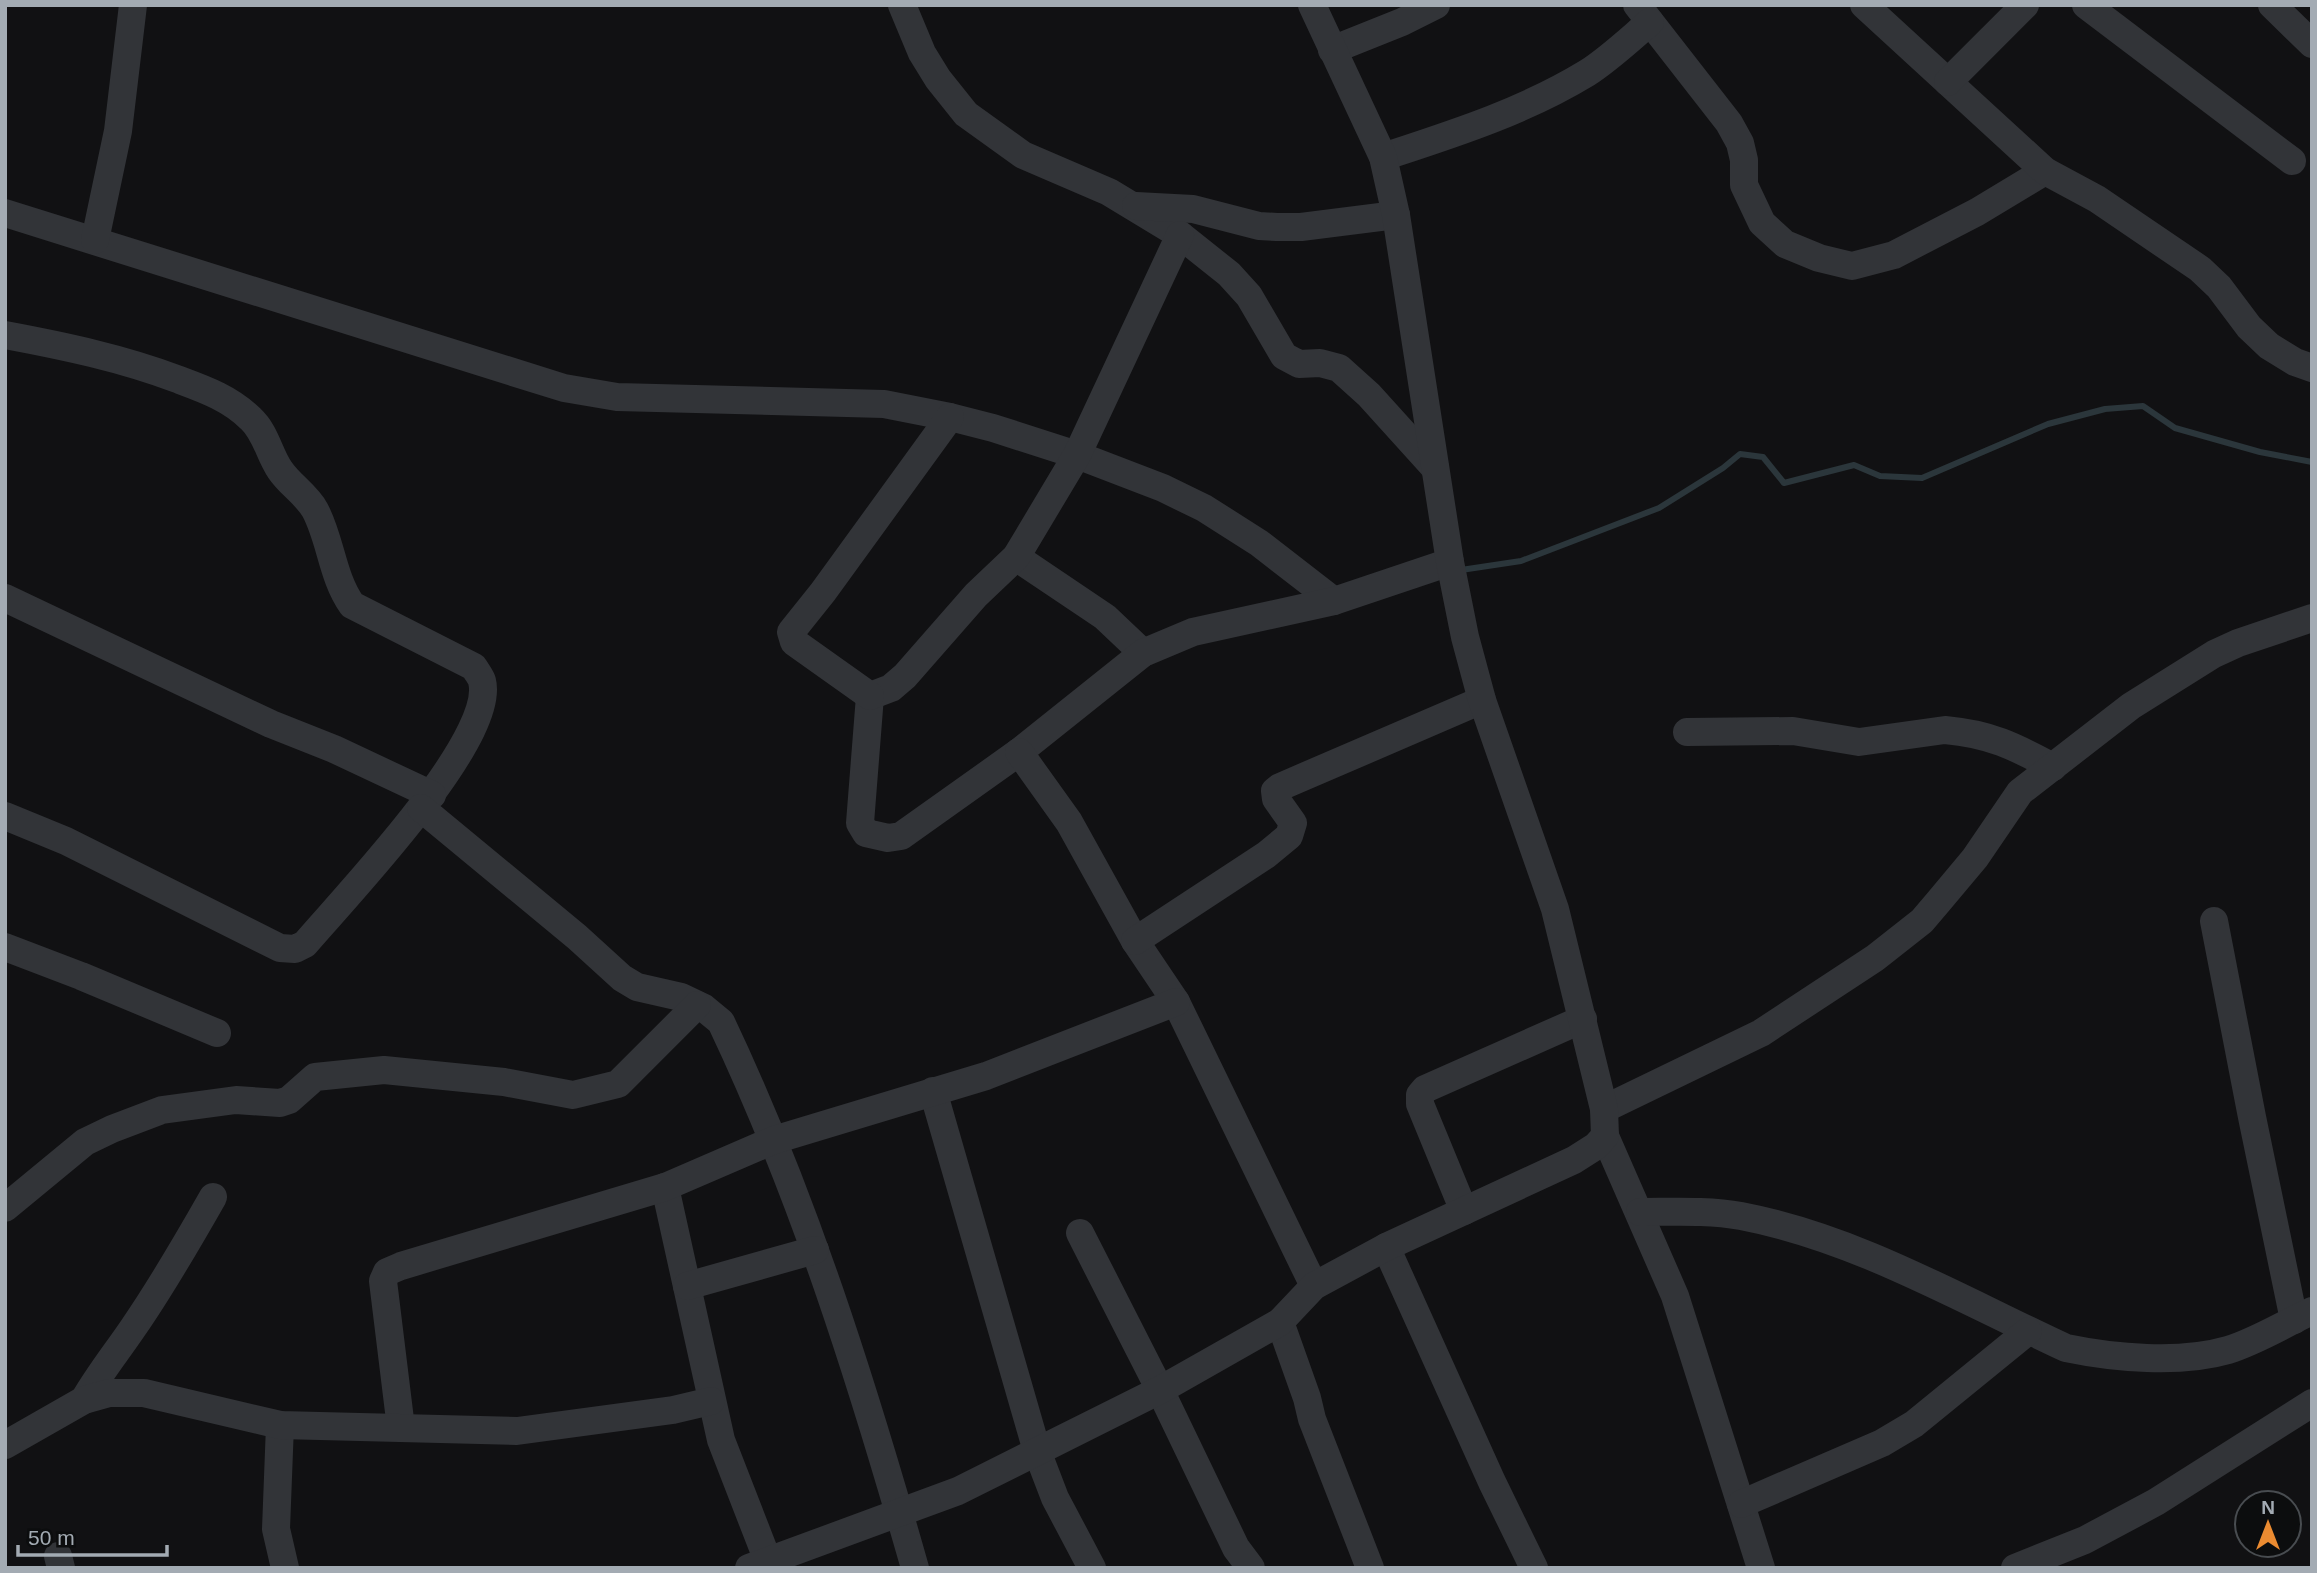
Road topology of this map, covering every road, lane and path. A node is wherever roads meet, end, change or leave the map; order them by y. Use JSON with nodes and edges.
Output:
{"nodes":[{"id":1,"x":133,"y":5,"type":"edge"},
{"id":2,"x":902,"y":5,"type":"edge"},
{"id":3,"x":1312,"y":5,"type":"edge"},
{"id":4,"x":1437,"y":5,"type":"edge"},
{"id":5,"x":1864,"y":5,"type":"edge"},
{"id":6,"x":2025,"y":5,"type":"edge"},
{"id":7,"x":2086,"y":5,"type":"edge"},
{"id":8,"x":2272,"y":5,"type":"edge"},
{"id":9,"x":1644,"y":14,"type":"edge"},
{"id":10,"x":2312,"y":44,"type":"edge"},
{"id":11,"x":1332,"y":50,"type":"junction"},
{"id":12,"x":1948,"y":82,"type":"junction"},
{"id":13,"x":1383,"y":157,"type":"junction"},
{"id":14,"x":2292,"y":161,"type":"dead end"},
{"id":15,"x":2045,"y":172,"type":"junction"},
{"id":16,"x":1133,"y":205,"type":"junction"},
{"id":17,"x":5,"y":214,"type":"edge"},
{"id":18,"x":1396,"y":215,"type":"junction"},
{"id":19,"x":1181,"y":234,"type":"junction"},
{"id":20,"x":95,"y":240,"type":"junction"},
{"id":21,"x":5,"y":335,"type":"edge"},
{"id":22,"x":2312,"y":368,"type":"edge"},
{"id":23,"x":950,"y":417,"type":"junction"},
{"id":24,"x":1077,"y":455,"type":"junction"},
{"id":25,"x":1435,"y":468,"type":"junction"},
{"id":26,"x":1016,"y":557,"type":"junction"},
{"id":27,"x":1450,"y":562,"type":"junction"},
{"id":28,"x":5,"y":598,"type":"edge"},
{"id":29,"x":1334,"y":601,"type":"junction"},
{"id":30,"x":2312,"y":618,"type":"edge"},
{"id":31,"x":1143,"y":653,"type":"junction"},
{"id":32,"x":870,"y":696,"type":"junction"},
{"id":33,"x":1482,"y":700,"type":"junction"},
{"id":34,"x":1687,"y":732,"type":"dead end"},
{"id":35,"x":1019,"y":752,"type":"junction"},
{"id":36,"x":2053,"y":767,"type":"junction"},
{"id":37,"x":427,"y":801,"type":"junction"},
{"id":38,"x":5,"y":816,"type":"edge"},
{"id":39,"x":2214,"y":921,"type":"dead end"},
{"id":40,"x":1135,"y":941,"type":"junction"},
{"id":41,"x":5,"y":947,"type":"edge"},
{"id":42,"x":1175,"y":1002,"type":"junction"},
{"id":43,"x":697,"y":1005,"type":"junction"},
{"id":44,"x":1583,"y":1018,"type":"junction"},
{"id":45,"x":217,"y":1033,"type":"dead end"},
{"id":46,"x":933,"y":1091,"type":"junction"},
{"id":47,"x":1605,"y":1122,"type":"junction"},
{"id":48,"x":774,"y":1140,"type":"junction"},
{"id":49,"x":664,"y":1187,"type":"junction"},
{"id":50,"x":213,"y":1197,"type":"dead end"},
{"id":51,"x":5,"y":1208,"type":"edge"},
{"id":52,"x":1464,"y":1210,"type":"junction"},
{"id":53,"x":1640,"y":1213,"type":"junction"},
{"id":54,"x":1080,"y":1233,"type":"dead end"},
{"id":55,"x":1386,"y":1247,"type":"junction"},
{"id":56,"x":815,"y":1250,"type":"junction"},
{"id":57,"x":687,"y":1286,"type":"junction"},
{"id":58,"x":1314,"y":1286,"type":"junction"},
{"id":59,"x":2303,"y":1316,"type":"edge"},
{"id":60,"x":1280,"y":1322,"type":"junction"},
{"id":61,"x":2028,"y":1331,"type":"junction"},
{"id":62,"x":1160,"y":1390,"type":"junction"},
{"id":63,"x":84,"y":1400,"type":"junction"},
{"id":64,"x":710,"y":1401,"type":"junction"},
{"id":65,"x":2312,"y":1403,"type":"edge"},
{"id":66,"x":280,"y":1425,"type":"junction"},
{"id":67,"x":401,"y":1428,"type":"junction"},
{"id":68,"x":5,"y":1445,"type":"edge"},
{"id":69,"x":1037,"y":1451,"type":"junction"},
{"id":70,"x":1741,"y":1504,"type":"junction"},
{"id":71,"x":900,"y":1513,"type":"junction"},
{"id":72,"x":755,"y":1566,"type":"edge"},
{"id":73,"x":285,"y":1568,"type":"edge"},
{"id":74,"x":915,"y":1568,"type":"edge"},
{"id":75,"x":1092,"y":1568,"type":"edge"},
{"id":76,"x":1251,"y":1568,"type":"edge"},
{"id":77,"x":1370,"y":1568,"type":"edge"},
{"id":78,"x":1534,"y":1568,"type":"edge"},
{"id":79,"x":1761,"y":1568,"type":"edge"},
{"id":80,"x":2015,"y":1568,"type":"edge"}],
"edges":[{"from":1,"to":20,"type":"street"},
{"from":2,"to":16,"type":"street"},
{"from":3,"to":11,"type":"street"},
{"from":4,"to":11,"type":"street"},
{"from":5,"to":12,"type":"street"},
{"from":6,"to":12,"type":"street"},
{"from":7,"to":14,"type":"street"},
{"from":8,"to":10,"type":"street"},
{"from":9,"to":13,"type":"street"},
{"from":9,"to":15,"type":"street"},
{"from":11,"to":13,"type":"street"},
{"from":12,"to":15,"type":"street"},
{"from":13,"to":18,"type":"street"},
{"from":15,"to":22,"type":"street"},
{"from":16,"to":18,"type":"street"},
{"from":16,"to":19,"type":"street"},
{"from":17,"to":20,"type":"street"},
{"from":18,"to":25,"type":"street"},
{"from":19,"to":24,"type":"street"},
{"from":19,"to":25,"type":"street"},
{"from":20,"to":23,"type":"street"},
{"from":21,"to":37,"type":"street"},
{"from":23,"to":24,"type":"street"},
{"from":23,"to":32,"type":"street"},
{"from":24,"to":26,"type":"street"},
{"from":24,"to":29,"type":"street"},
{"from":25,"to":27,"type":"street"},
{"from":26,"to":31,"type":"street"},
{"from":26,"to":32,"type":"street"},
{"from":27,"to":29,"type":"street"},
{"from":27,"to":33,"type":"street"},
{"from":28,"to":37,"type":"street"},
{"from":29,"to":31,"type":"street"},
{"from":30,"to":36,"type":"street"},
{"from":31,"to":35,"type":"street"},
{"from":32,"to":35,"type":"street"},
{"from":33,"to":40,"type":"street"},
{"from":33,"to":44,"type":"street"},
{"from":34,"to":36,"type":"street"},
{"from":35,"to":40,"type":"street"},
{"from":36,"to":47,"type":"street"},
{"from":37,"to":38,"type":"street"},
{"from":37,"to":43,"type":"street"},
{"from":39,"to":59,"type":"street"},
{"from":40,"to":42,"type":"street"},
{"from":41,"to":45,"type":"street"},
{"from":42,"to":46,"type":"street"},
{"from":42,"to":58,"type":"street"},
{"from":43,"to":48,"type":"street"},
{"from":43,"to":51,"type":"street"},
{"from":44,"to":47,"type":"street"},
{"from":44,"to":52,"type":"street"},
{"from":46,"to":48,"type":"street"},
{"from":46,"to":69,"type":"street"},
{"from":47,"to":52,"type":"street"},
{"from":47,"to":53,"type":"street"},
{"from":48,"to":49,"type":"street"},
{"from":48,"to":56,"type":"street"},
{"from":49,"to":57,"type":"street"},
{"from":49,"to":67,"type":"street"},
{"from":50,"to":63,"type":"street"},
{"from":52,"to":55,"type":"street"},
{"from":53,"to":61,"type":"street"},
{"from":53,"to":70,"type":"street"},
{"from":54,"to":62,"type":"street"},
{"from":55,"to":58,"type":"street"},
{"from":55,"to":78,"type":"street"},
{"from":56,"to":57,"type":"street"},
{"from":56,"to":71,"type":"street"},
{"from":57,"to":64,"type":"street"},
{"from":58,"to":60,"type":"street"},
{"from":59,"to":61,"type":"street"},
{"from":60,"to":62,"type":"street"},
{"from":60,"to":77,"type":"street"},
{"from":61,"to":70,"type":"street"},
{"from":62,"to":69,"type":"street"},
{"from":62,"to":76,"type":"street"},
{"from":63,"to":66,"type":"street"},
{"from":63,"to":68,"type":"street"},
{"from":64,"to":67,"type":"street"},
{"from":64,"to":72,"type":"street"},
{"from":65,"to":80,"type":"street"},
{"from":66,"to":67,"type":"street"},
{"from":66,"to":73,"type":"street"},
{"from":69,"to":71,"type":"street"},
{"from":69,"to":75,"type":"street"},
{"from":70,"to":79,"type":"street"},
{"from":71,"to":72,"type":"street"},
{"from":71,"to":74,"type":"street"}]}
